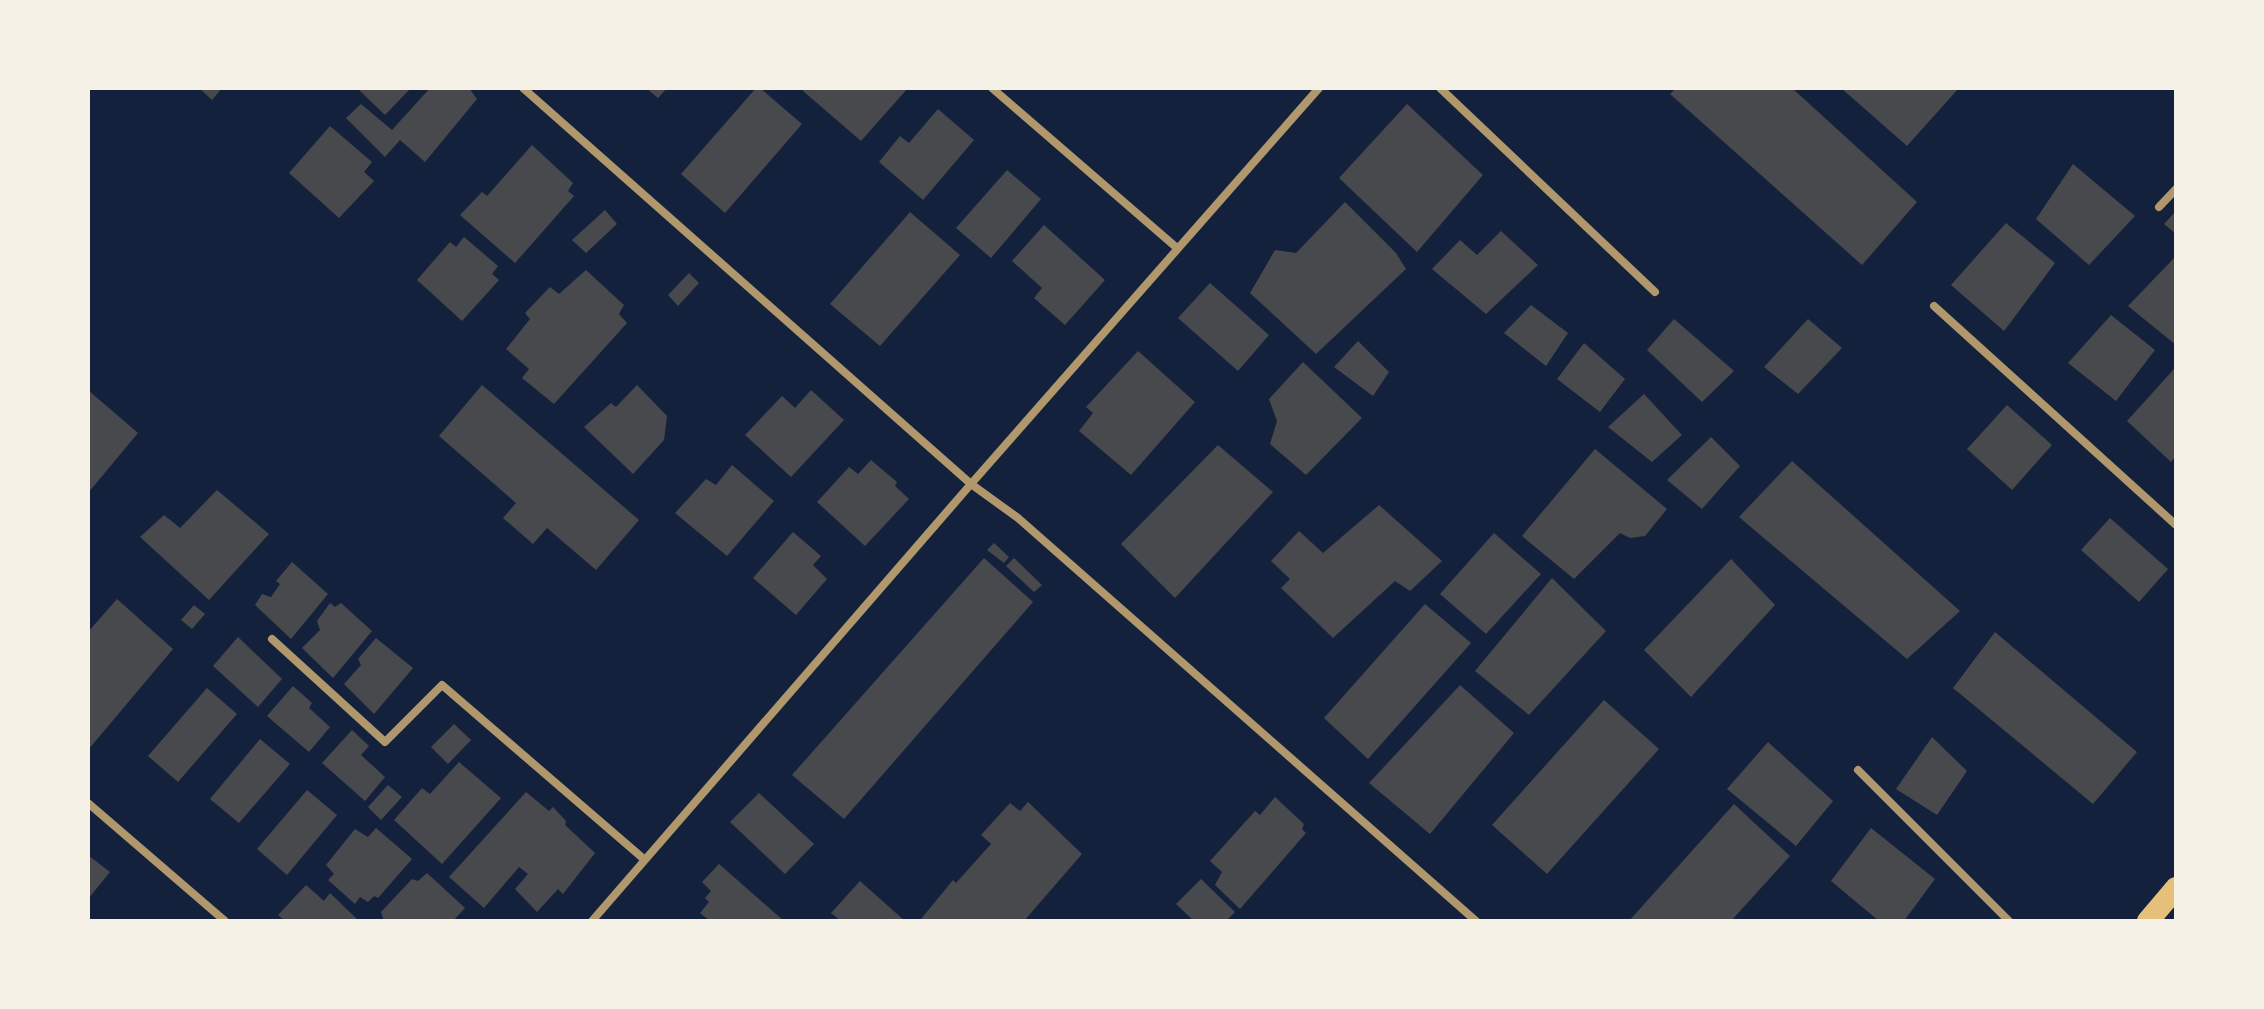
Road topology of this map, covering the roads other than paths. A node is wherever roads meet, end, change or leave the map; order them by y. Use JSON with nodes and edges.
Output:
{"nodes":[{"id":1,"x":523,"y":88,"type":"edge"},
{"id":2,"x":992,"y":88,"type":"edge"},
{"id":3,"x":1319,"y":88,"type":"edge"},
{"id":4,"x":1440,"y":88,"type":"edge"},
{"id":5,"x":2176,"y":189,"type":"edge"},
{"id":6,"x":2159,"y":207,"type":"dead end"},
{"id":7,"x":1177,"y":248,"type":"junction"},
{"id":8,"x":1655,"y":292,"type":"dead end"},
{"id":9,"x":1934,"y":306,"type":"dead end"},
{"id":10,"x":971,"y":484,"type":"junction"},
{"id":11,"x":2176,"y":525,"type":"edge"},
{"id":12,"x":272,"y":639,"type":"dead end"},
{"id":13,"x":1858,"y":770,"type":"dead end"},
{"id":14,"x":88,"y":803,"type":"edge"},
{"id":15,"x":645,"y":860,"type":"junction"},
{"id":16,"x":2176,"y":888,"type":"edge"},
{"id":17,"x":225,"y":921,"type":"edge"},
{"id":18,"x":592,"y":921,"type":"edge"},
{"id":19,"x":1476,"y":921,"type":"edge"},
{"id":20,"x":2009,"y":921,"type":"edge"},
{"id":21,"x":2148,"y":921,"type":"edge"}],
"edges":[{"from":1,"to":10,"type":"street"},
{"from":2,"to":7,"type":"street"},
{"from":3,"to":7,"type":"street"},
{"from":4,"to":8,"type":"street"},
{"from":5,"to":6,"type":"street"},
{"from":7,"to":10,"type":"street"},
{"from":9,"to":11,"type":"street"},
{"from":10,"to":15,"type":"street"},
{"from":10,"to":19,"type":"street"},
{"from":12,"to":15,"type":"street"},
{"from":13,"to":20,"type":"street"},
{"from":14,"to":17,"type":"street"},
{"from":15,"to":18,"type":"street"},
{"from":16,"to":21,"type":"highway"}]}
